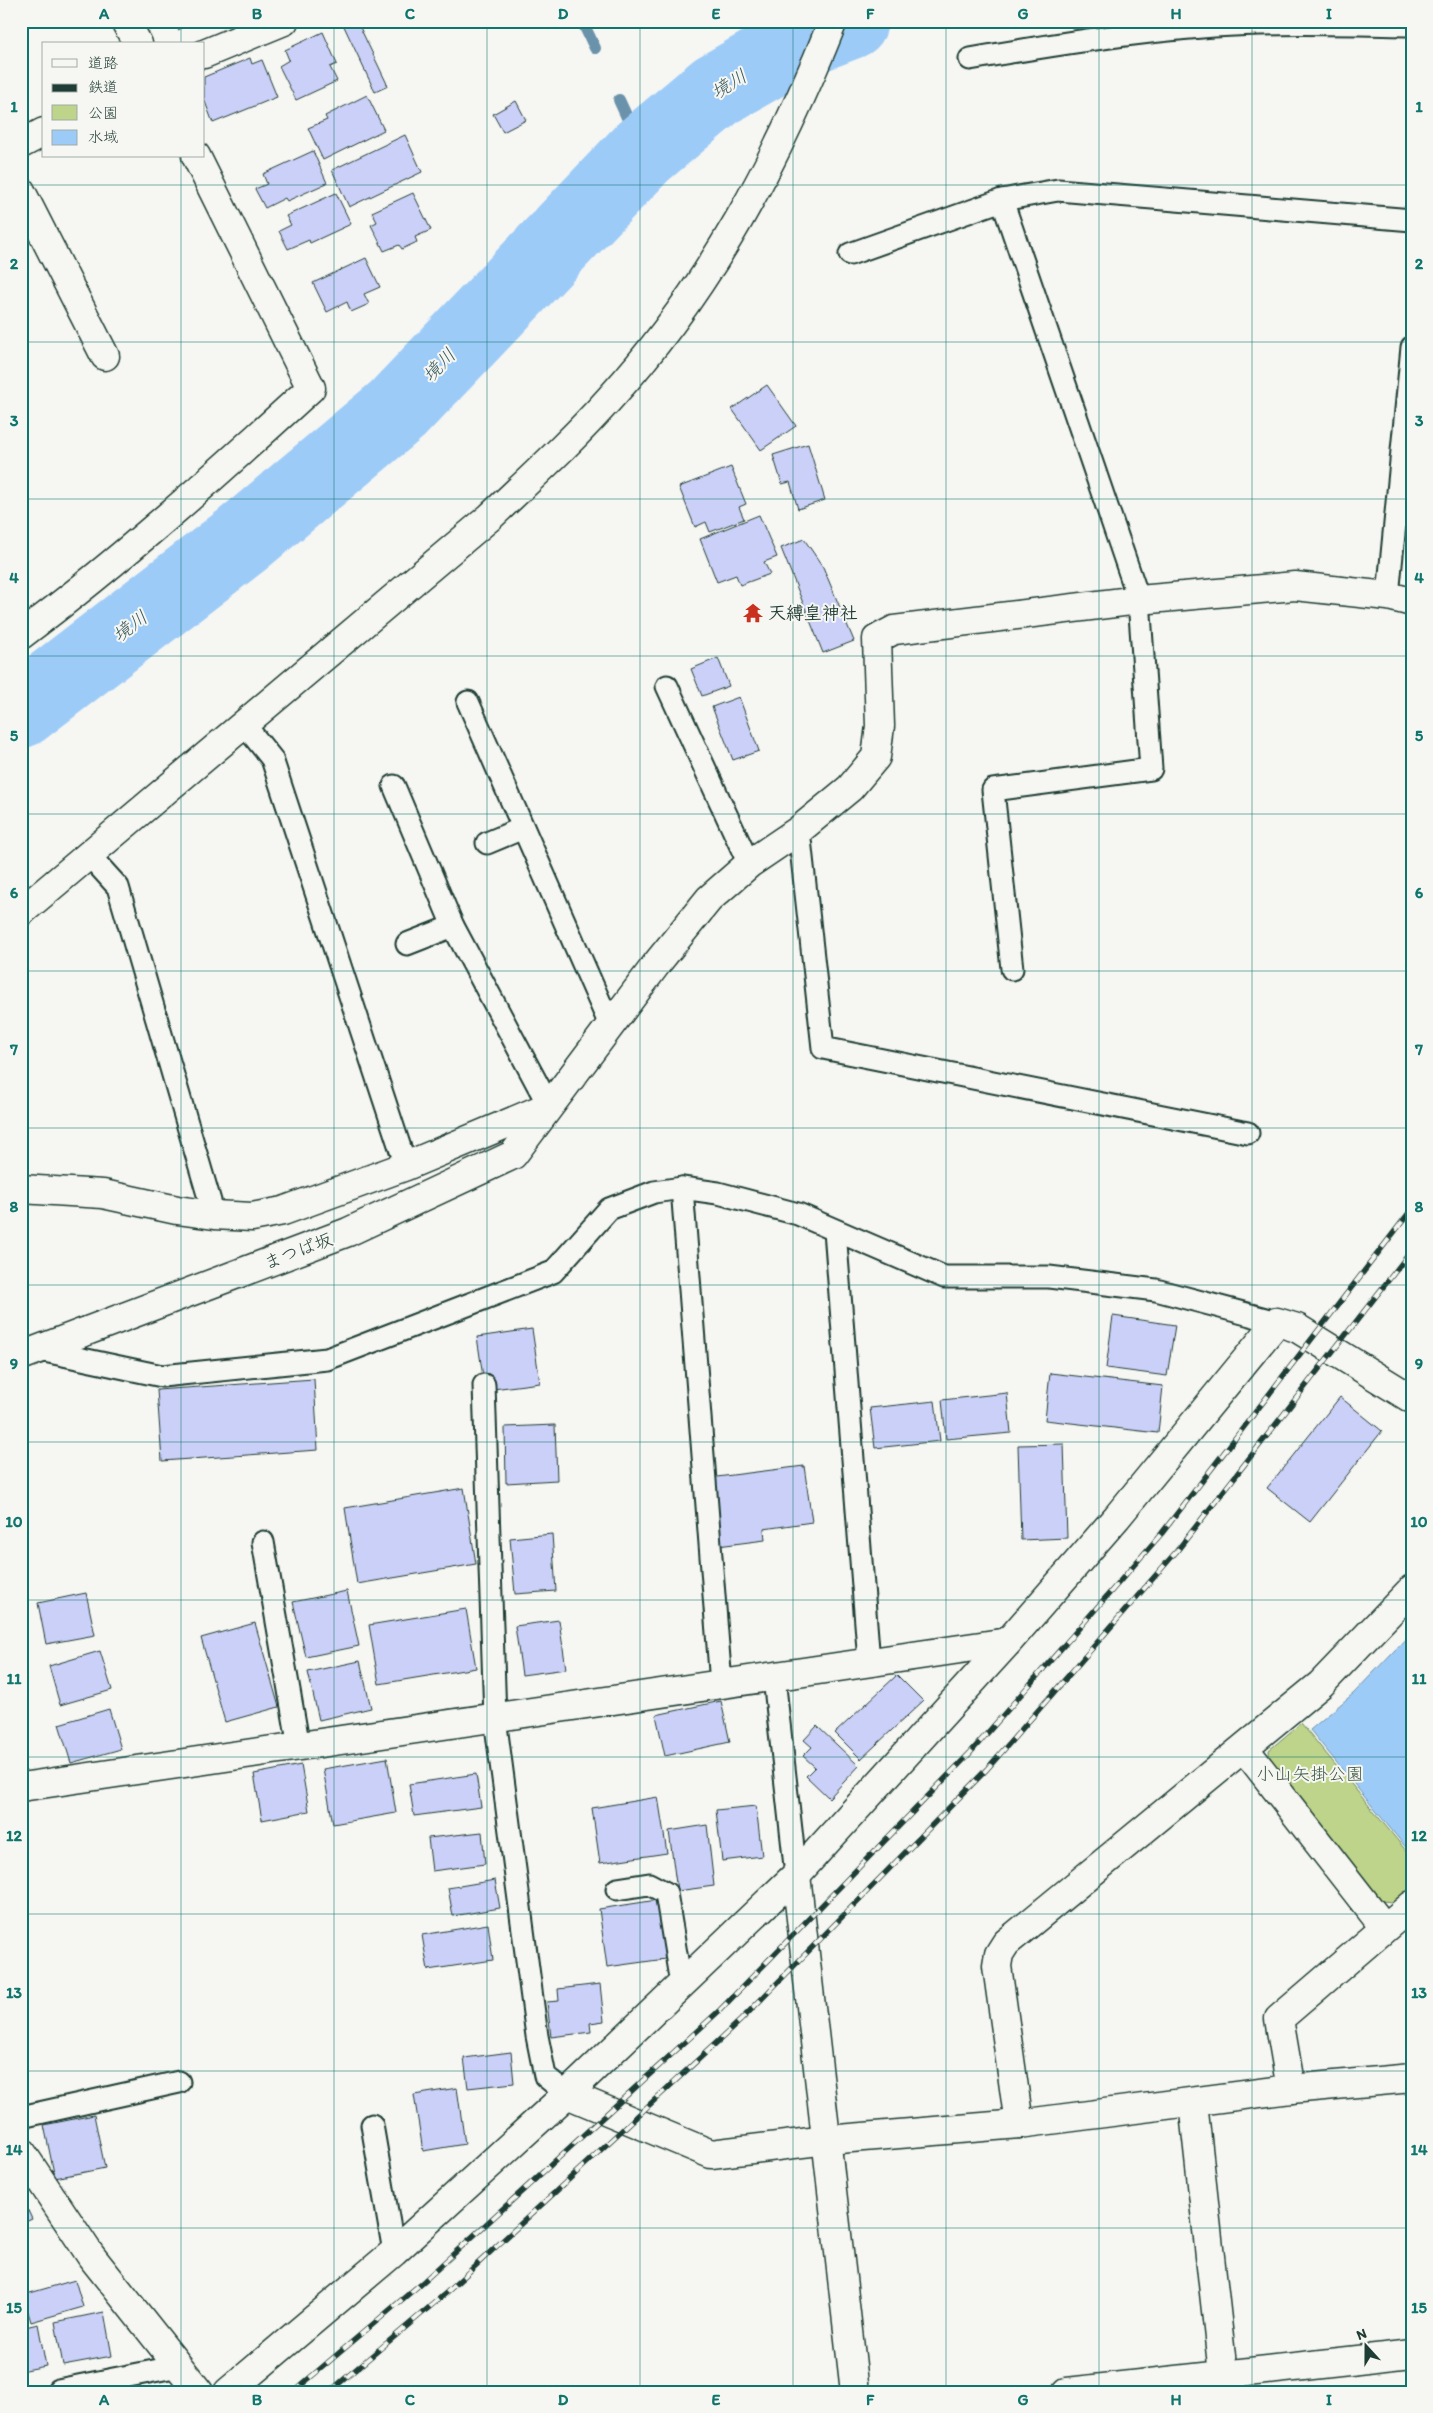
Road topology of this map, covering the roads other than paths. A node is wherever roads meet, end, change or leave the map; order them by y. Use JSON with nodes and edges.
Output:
{"nodes":[{"id":1,"x":125,"y":21,"type":"edge"},
{"id":2,"x":284,"y":21,"type":"edge"},
{"id":3,"x":833,"y":21,"type":"edge"},
{"id":4,"x":1412,"y":25,"type":"edge"},
{"id":5,"x":137,"y":42,"type":"edge"},
{"id":6,"x":205,"y":54,"type":"edge"},
{"id":7,"x":970,"y":59,"type":"dead end"},
{"id":8,"x":42,"y":133,"type":"edge"},
{"id":9,"x":21,"y":144,"type":"edge"},
{"id":10,"x":197,"y":158,"type":"edge"},
{"id":11,"x":21,"y":191,"type":"edge"},
{"id":12,"x":1002,"y":200,"type":"junction"},
{"id":13,"x":1412,"y":220,"type":"edge"},
{"id":14,"x":850,"y":254,"type":"dead end"},
{"id":15,"x":1412,"y":347,"type":"edge"},
{"id":16,"x":105,"y":356,"type":"dead end"},
{"id":17,"x":1400,"y":599,"type":"edge"},
{"id":18,"x":1139,"y":600,"type":"junction"},
{"id":19,"x":21,"y":635,"type":"edge"},
{"id":20,"x":667,"y":686,"type":"dead end"},
{"id":21,"x":468,"y":702,"type":"dead end"},
{"id":22,"x":244,"y":724,"type":"junction"},
{"id":23,"x":394,"y":786,"type":"dead end"},
{"id":24,"x":523,"y":828,"type":"junction"},
{"id":25,"x":798,"y":830,"type":"junction"},
{"id":26,"x":487,"y":843,"type":"dead end"},
{"id":27,"x":89,"y":855,"type":"junction"},
{"id":28,"x":749,"y":864,"type":"junction"},
{"id":29,"x":21,"y":912,"type":"edge"},
{"id":30,"x":453,"y":926,"type":"junction"},
{"id":31,"x":408,"y":944,"type":"dead end"},
{"id":32,"x":1012,"y":970,"type":"dead end"},
{"id":33,"x":610,"y":1025,"type":"junction"},
{"id":34,"x":549,"y":1106,"type":"junction"},
{"id":35,"x":1248,"y":1133,"type":"dead end"},
{"id":36,"x":406,"y":1166,"type":"junction"},
{"id":37,"x":682,"y":1188,"type":"junction"},
{"id":38,"x":21,"y":1189,"type":"edge"},
{"id":39,"x":214,"y":1215,"type":"junction"},
{"id":40,"x":836,"y":1232,"type":"junction"},
{"id":41,"x":1277,"y":1322,"type":"junction"},
{"id":42,"x":28,"y":1352,"type":"edge"},
{"id":43,"x":484,"y":1385,"type":"dead end"},
{"id":44,"x":1412,"y":1399,"type":"edge"},
{"id":45,"x":263,"y":1542,"type":"dead end"},
{"id":46,"x":1412,"y":1590,"type":"edge"},
{"id":47,"x":1008,"y":1642,"type":"junction"},
{"id":48,"x":869,"y":1662,"type":"junction"},
{"id":49,"x":774,"y":1678,"type":"junction"},
{"id":50,"x":721,"y":1684,"type":"junction"},
{"id":51,"x":495,"y":1718,"type":"junction"},
{"id":52,"x":299,"y":1747,"type":"junction"},
{"id":53,"x":1244,"y":1748,"type":"junction"},
{"id":54,"x":21,"y":1787,"type":"edge"},
{"id":55,"x":796,"y":1875,"type":"junction"},
{"id":56,"x":617,"y":1889,"type":"dead end"},
{"id":57,"x":1412,"y":1905,"type":"edge"},
{"id":58,"x":1384,"y":1927,"type":"junction"},
{"id":59,"x":681,"y":1984,"type":"junction"},
{"id":60,"x":1412,"y":2078,"type":"edge"},
{"id":61,"x":179,"y":2082,"type":"dead end"},
{"id":62,"x":1291,"y":2089,"type":"junction"},
{"id":63,"x":567,"y":2094,"type":"junction"},
{"id":64,"x":1193,"y":2103,"type":"junction"},
{"id":65,"x":21,"y":2117,"type":"edge"},
{"id":66,"x":1019,"y":2124,"type":"junction"},
{"id":67,"x":372,"y":2125,"type":"dead end"},
{"id":68,"x":827,"y":2140,"type":"junction"},
{"id":69,"x":21,"y":2152,"type":"edge"},
{"id":70,"x":394,"y":2252,"type":"junction"},
{"id":71,"x":1412,"y":2354,"type":"edge"},
{"id":72,"x":178,"y":2366,"type":"junction"},
{"id":73,"x":1224,"y":2383,"type":"edge"},
{"id":74,"x":58,"y":2390,"type":"dead end"},
{"id":75,"x":199,"y":2392,"type":"edge"},
{"id":76,"x":228,"y":2392,"type":"edge"},
{"id":77,"x":855,"y":2392,"type":"edge"},
{"id":78,"x":1067,"y":2392,"type":"edge"}],
"edges":[{"from":1,"to":5,"type":"street"},
{"from":2,"to":6,"type":"street"},
{"from":3,"to":22,"type":"street"},
{"from":4,"to":7,"type":"lane"},
{"from":8,"to":9,"type":"street"},
{"from":10,"to":19,"type":"street"},
{"from":11,"to":16,"type":"street"},
{"from":12,"to":13,"type":"lane"},
{"from":12,"to":14,"type":"lane"},
{"from":12,"to":18,"type":"lane"},
{"from":15,"to":17,"type":"lane"},
{"from":17,"to":18,"type":"street"},
{"from":18,"to":25,"type":"street","name":"まつば坂"},
{"from":18,"to":32,"type":"lane"},
{"from":20,"to":28,"type":"lane"},
{"from":21,"to":24,"type":"lane"},
{"from":22,"to":27,"type":"street"},
{"from":22,"to":36,"type":"lane"},
{"from":23,"to":30,"type":"lane"},
{"from":24,"to":26,"type":"lane"},
{"from":24,"to":33,"type":"lane"},
{"from":25,"to":28,"type":"street","name":"まつば坂"},
{"from":25,"to":35,"type":"lane"},
{"from":27,"to":29,"type":"street"},
{"from":27,"to":39,"type":"lane"},
{"from":28,"to":33,"type":"street","name":"まつば坂"},
{"from":30,"to":31,"type":"lane"},
{"from":30,"to":34,"type":"lane"},
{"from":33,"to":34,"type":"street","name":"まつば坂"},
{"from":34,"to":36,"type":"street"},
{"from":34,"to":42,"type":"street","name":"まつば坂"},
{"from":36,"to":39,"type":"street"},
{"from":37,"to":40,"type":"lane"},
{"from":37,"to":42,"type":"lane"},
{"from":37,"to":50,"type":"lane"},
{"from":38,"to":39,"type":"street"},
{"from":40,"to":41,"type":"lane"},
{"from":40,"to":48,"type":"lane"},
{"from":41,"to":44,"type":"street"},
{"from":41,"to":47,"type":"street"},
{"from":43,"to":51,"type":"lane"},
{"from":45,"to":52,"type":"lane"},
{"from":46,"to":53,"type":"street"},
{"from":47,"to":48,"type":"street"},
{"from":47,"to":55,"type":"street"},
{"from":48,"to":49,"type":"street"},
{"from":49,"to":50,"type":"street"},
{"from":49,"to":55,"type":"lane"},
{"from":50,"to":51,"type":"street"},
{"from":51,"to":52,"type":"street"},
{"from":51,"to":63,"type":"lane"},
{"from":52,"to":54,"type":"street"},
{"from":53,"to":58,"type":"street"},
{"from":53,"to":66,"type":"street"},
{"from":55,"to":59,"type":"street"},
{"from":55,"to":68,"type":"street"},
{"from":56,"to":59,"type":"lane"},
{"from":57,"to":58,"type":"street"},
{"from":58,"to":62,"type":"street"},
{"from":59,"to":63,"type":"street"},
{"from":60,"to":62,"type":"street"},
{"from":61,"to":65,"type":"lane"},
{"from":62,"to":64,"type":"street"},
{"from":63,"to":68,"type":"street"},
{"from":63,"to":70,"type":"street"},
{"from":64,"to":66,"type":"street"},
{"from":64,"to":73,"type":"street"},
{"from":66,"to":68,"type":"street"},
{"from":67,"to":70,"type":"lane"},
{"from":68,"to":77,"type":"street"},
{"from":69,"to":72,"type":"street"},
{"from":70,"to":76,"type":"street"},
{"from":71,"to":73,"type":"street"},
{"from":72,"to":74,"type":"lane"},
{"from":72,"to":75,"type":"street"},
{"from":73,"to":78,"type":"street"}]}
